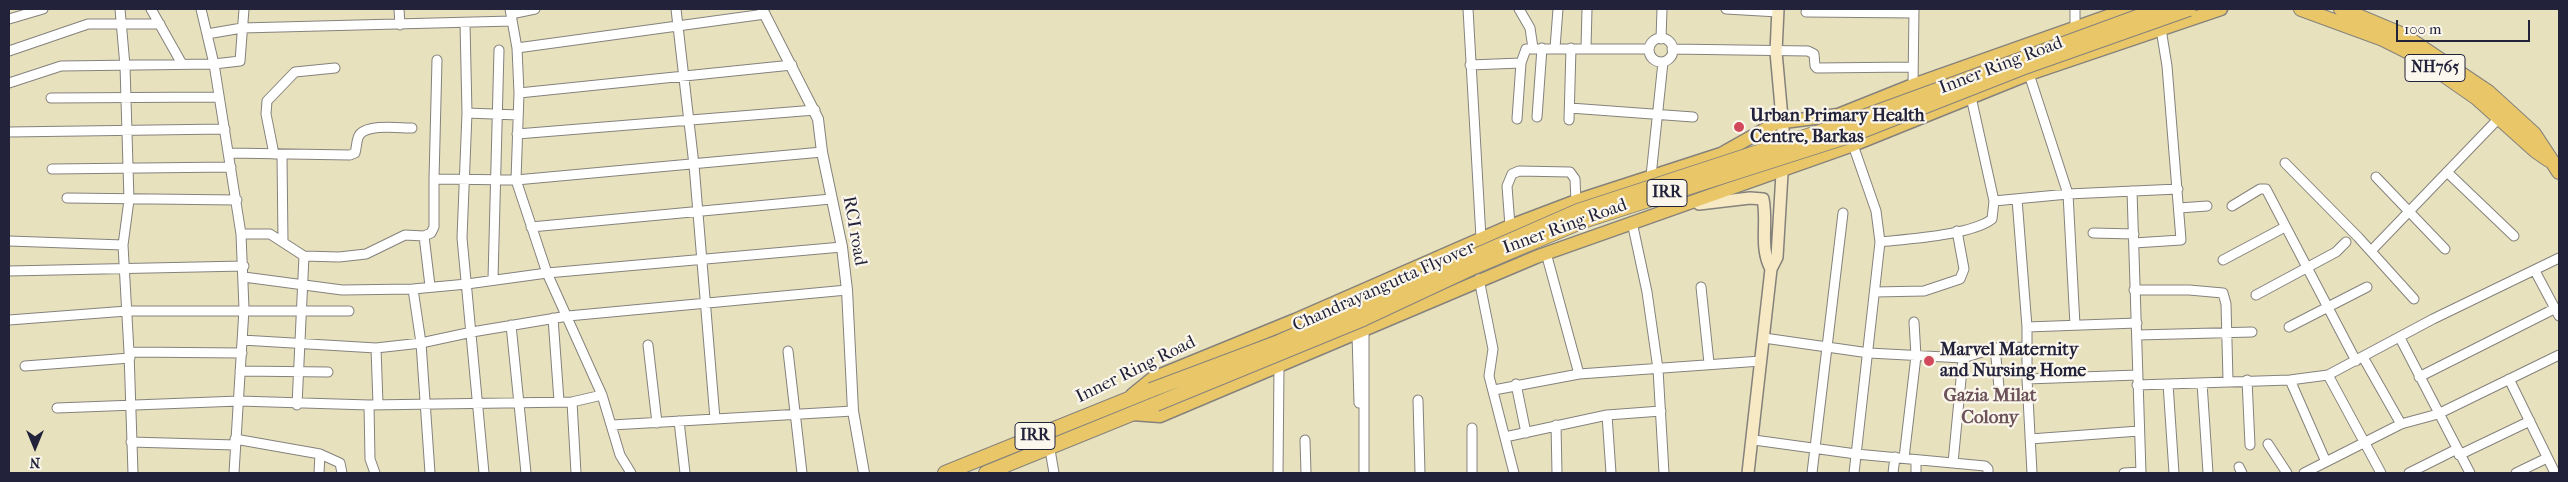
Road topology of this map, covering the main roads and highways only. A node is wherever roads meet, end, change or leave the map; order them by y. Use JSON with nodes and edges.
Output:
{"nodes":[{"id":1,"x":2128,"y":9,"type":"edge"},
{"id":2,"x":2159,"y":9,"type":"edge"},
{"id":3,"x":2189,"y":9,"type":"edge"},
{"id":4,"x":2221,"y":9,"type":"edge"},
{"id":5,"x":2301,"y":9,"type":"edge"},
{"id":6,"x":2341,"y":9,"type":"edge"},
{"id":7,"x":1778,"y":11,"type":"edge"},
{"id":8,"x":2354,"y":12,"type":"edge"},
{"id":9,"x":1783,"y":122,"type":"junction"},
{"id":10,"x":2549,"y":160,"type":"junction"},
{"id":11,"x":1783,"y":170,"type":"junction"},
{"id":12,"x":2559,"y":172,"type":"edge"},
{"id":13,"x":1634,"y":182,"type":"junction"},
{"id":14,"x":1642,"y":218,"type":"junction"},
{"id":15,"x":1771,"y":268,"type":"junction"},
{"id":16,"x":1126,"y":400,"type":"junction"},
{"id":17,"x":1132,"y":414,"type":"junction"},
{"id":18,"x":945,"y":473,"type":"edge"},
{"id":19,"x":986,"y":473,"type":"edge"},
{"id":20,"x":1748,"y":473,"type":"edge"}],
"edges":[{"from":1,"to":9,"type":"main road","name":"Inner Ring Road","number":"IRR"},
{"from":2,"to":16,"type":"highway","name":"Chandrayangutta Flyover","number":"IRR","bridge":true},
{"from":3,"to":17,"type":"highway","name":"Chandrayangutta Flyover","number":"IRR","bridge":true},
{"from":4,"to":11,"type":"main road","name":"Inner Ring Road","number":"IRR"},
{"from":5,"to":10,"type":"highway","number":"NH765"},
{"from":6,"to":8,"type":"highway","number":"NH765"},
{"from":7,"to":9,"type":"main road"},
{"from":8,"to":10,"type":"highway","number":"NH765"},
{"from":9,"to":11,"type":"main road"},
{"from":9,"to":13,"type":"main road","name":"Inner Ring Road","number":"IRR"},
{"from":10,"to":12,"type":"highway","number":"NH765"},
{"from":11,"to":14,"type":"main road","name":"Inner Ring Road","number":"IRR"},
{"from":11,"to":15,"type":"main road"},
{"from":13,"to":14,"type":"main road"},
{"from":13,"to":16,"type":"main road","name":"Inner Ring Road","number":"IRR"},
{"from":14,"to":15,"type":"main road"},
{"from":14,"to":17,"type":"main road","name":"Inner Ring Road","number":"IRR"},
{"from":15,"to":20,"type":"main road"},
{"from":16,"to":18,"type":"highway","name":"Inner Ring Road","number":"IRR"},
{"from":17,"to":19,"type":"highway","name":"Inner Ring Road","number":"IRR"}]}
